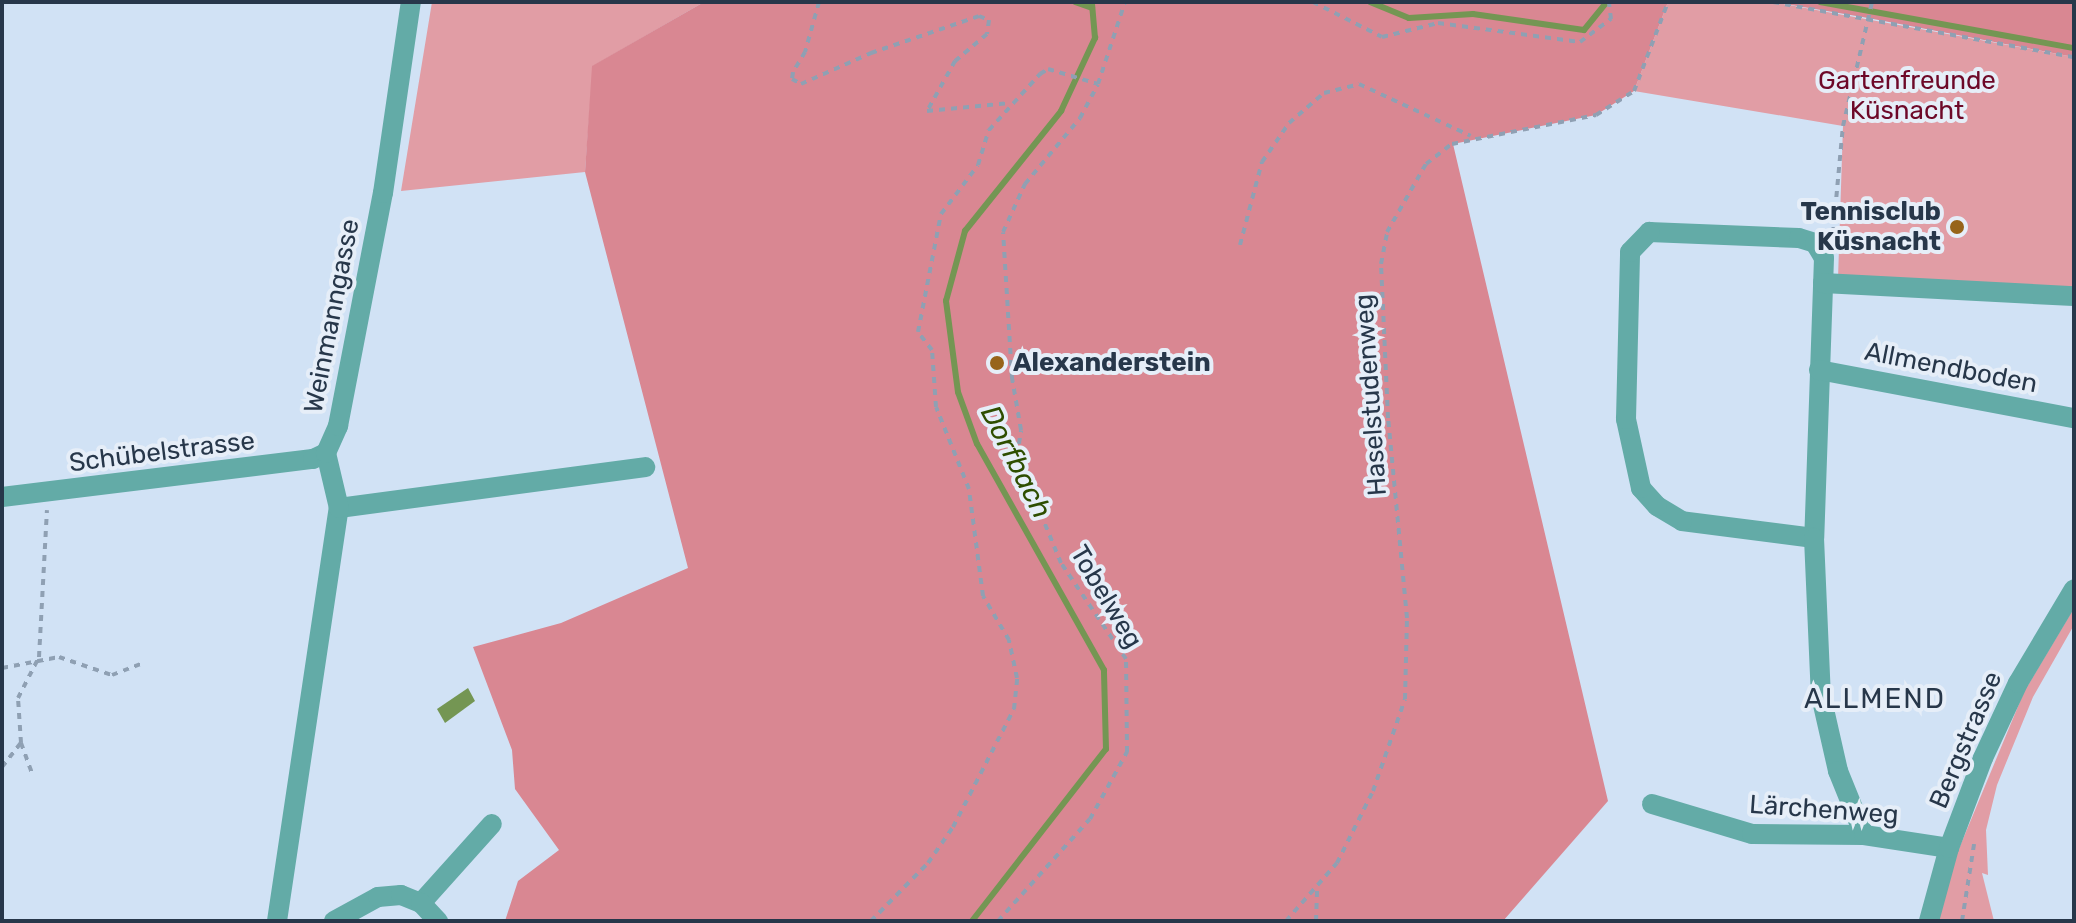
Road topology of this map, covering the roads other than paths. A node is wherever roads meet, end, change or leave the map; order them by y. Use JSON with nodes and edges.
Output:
{"nodes":[{"id":1,"x":411,"y":2,"type":"edge"},
{"id":2,"x":1823,"y":283,"type":"junction"},
{"id":3,"x":2074,"y":296,"type":"edge"},
{"id":4,"x":1819,"y":370,"type":"junction"},
{"id":5,"x":2074,"y":418,"type":"edge"},
{"id":6,"x":326,"y":453,"type":"junction"},
{"id":7,"x":645,"y":467,"type":"dead end"},
{"id":8,"x":2,"y":497,"type":"edge"},
{"id":9,"x":339,"y":508,"type":"junction"},
{"id":10,"x":1814,"y":538,"type":"junction"},
{"id":11,"x":2074,"y":589,"type":"edge"},
{"id":12,"x":1652,"y":804,"type":"dead end"},
{"id":13,"x":492,"y":824,"type":"dead end"},
{"id":14,"x":1864,"y":835,"type":"junction"},
{"id":15,"x":1949,"y":848,"type":"junction"},
{"id":16,"x":421,"y":903,"type":"junction"},
{"id":17,"x":277,"y":921,"type":"edge"},
{"id":18,"x":334,"y":921,"type":"edge"},
{"id":19,"x":438,"y":921,"type":"edge"},
{"id":20,"x":1929,"y":921,"type":"edge"}],
"edges":[{"from":1,"to":6,"type":"street","name":"Weinmanngasse"},
{"from":2,"to":3,"type":"street"},
{"from":2,"to":4,"type":"street"},
{"from":2,"to":10,"type":"street"},
{"from":4,"to":5,"type":"street","name":"Allmendboden"},
{"from":4,"to":10,"type":"street"},
{"from":6,"to":8,"type":"street","name":"Schübelstrasse"},
{"from":6,"to":9,"type":"street","name":"Weinmanngasse"},
{"from":7,"to":9,"type":"street"},
{"from":9,"to":17,"type":"street","name":"Weinmanngasse"},
{"from":10,"to":14,"type":"street"},
{"from":11,"to":15,"type":"street","name":"Bergstrasse"},
{"from":12,"to":14,"type":"street","name":"Lärchenweg"},
{"from":13,"to":16,"type":"street"},
{"from":14,"to":15,"type":"street","name":"Lärchenweg"},
{"from":15,"to":20,"type":"street","name":"Bergstrasse"},
{"from":16,"to":18,"type":"street"},
{"from":16,"to":19,"type":"street"}]}
